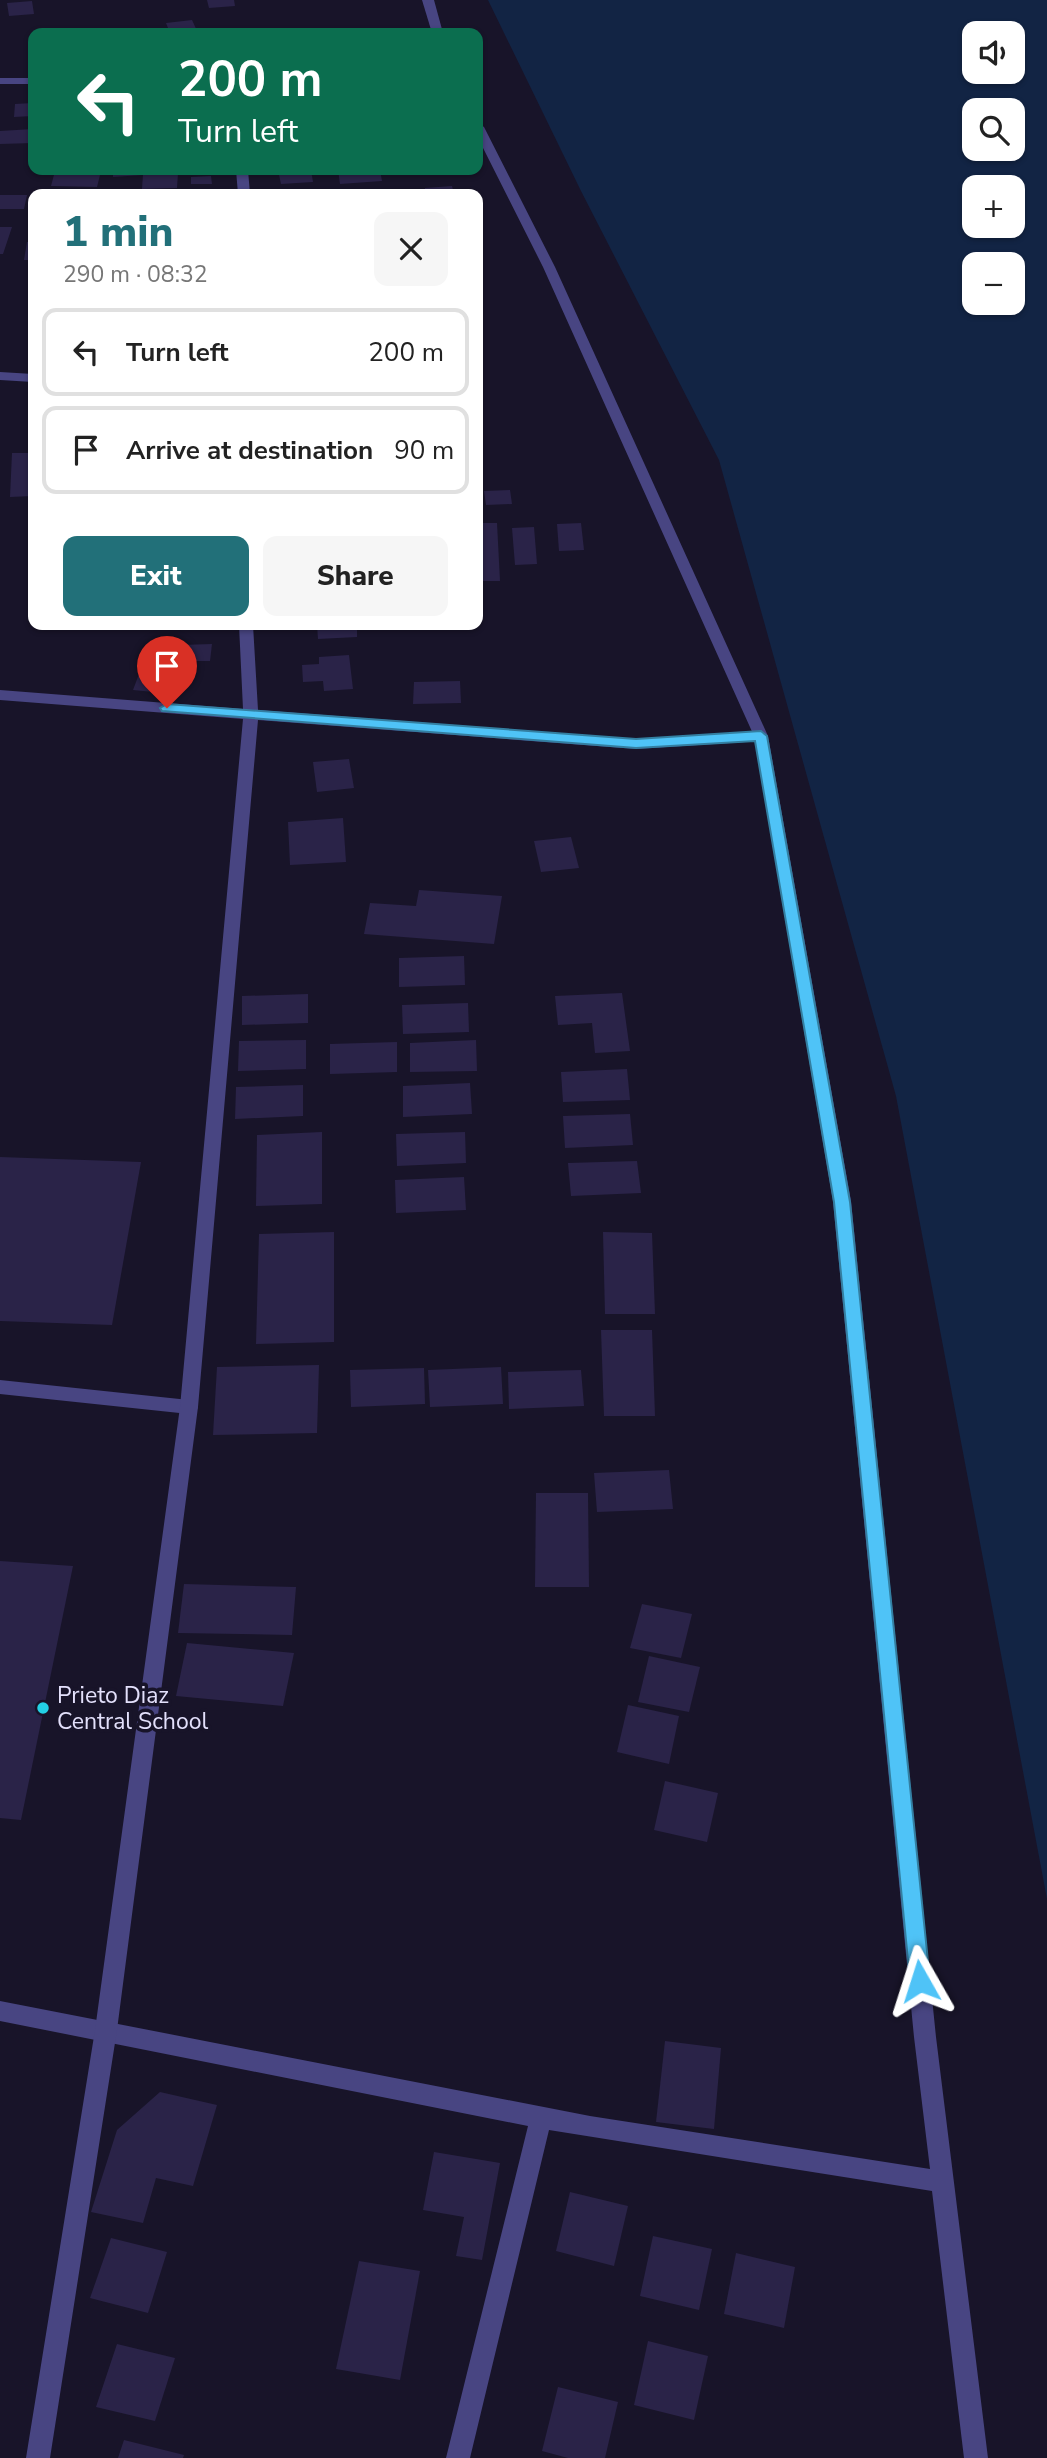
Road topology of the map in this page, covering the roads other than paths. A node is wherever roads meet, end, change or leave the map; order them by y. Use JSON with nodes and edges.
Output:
{"nodes":[{"id":1,"x":428,"y":0,"type":"edge"},
{"id":2,"x":436,"y":28,"type":"edge"},
{"id":3,"x":0,"y":81,"type":"edge"},
{"id":4,"x":28,"y":81,"type":"edge"},
{"id":5,"x":483,"y":137,"type":"edge"},
{"id":6,"x":0,"y":376,"type":"edge"},
{"id":7,"x":28,"y":378,"type":"edge"},
{"id":8,"x":246,"y":630,"type":"edge"},
{"id":9,"x":0,"y":695,"type":"edge"},
{"id":10,"x":251,"y":714,"type":"junction"},
{"id":11,"x":761,"y":736,"type":"junction"},
{"id":12,"x":0,"y":1387,"type":"edge"},
{"id":13,"x":189,"y":1407,"type":"junction"},
{"id":14,"x":0,"y":2011,"type":"edge"},
{"id":15,"x":106,"y":2030,"type":"junction"},
{"id":16,"x":541,"y":2118,"type":"junction"},
{"id":17,"x":943,"y":2182,"type":"junction"},
{"id":18,"x":38,"y":2458,"type":"edge"},
{"id":19,"x":458,"y":2458,"type":"edge"},
{"id":20,"x":976,"y":2458,"type":"edge"}],
"edges":[{"from":1,"to":2,"type":"street"},
{"from":3,"to":4,"type":"street"},
{"from":5,"to":11,"type":"street"},
{"from":6,"to":7,"type":"street"},
{"from":8,"to":10,"type":"street"},
{"from":9,"to":10,"type":"street"},
{"from":10,"to":11,"type":"street"},
{"from":10,"to":13,"type":"street"},
{"from":11,"to":17,"type":"street"},
{"from":12,"to":13,"type":"street"},
{"from":13,"to":15,"type":"street"},
{"from":14,"to":15,"type":"street"},
{"from":15,"to":16,"type":"street"},
{"from":15,"to":18,"type":"street"},
{"from":16,"to":17,"type":"street"},
{"from":16,"to":19,"type":"street"},
{"from":17,"to":20,"type":"street"}]}
